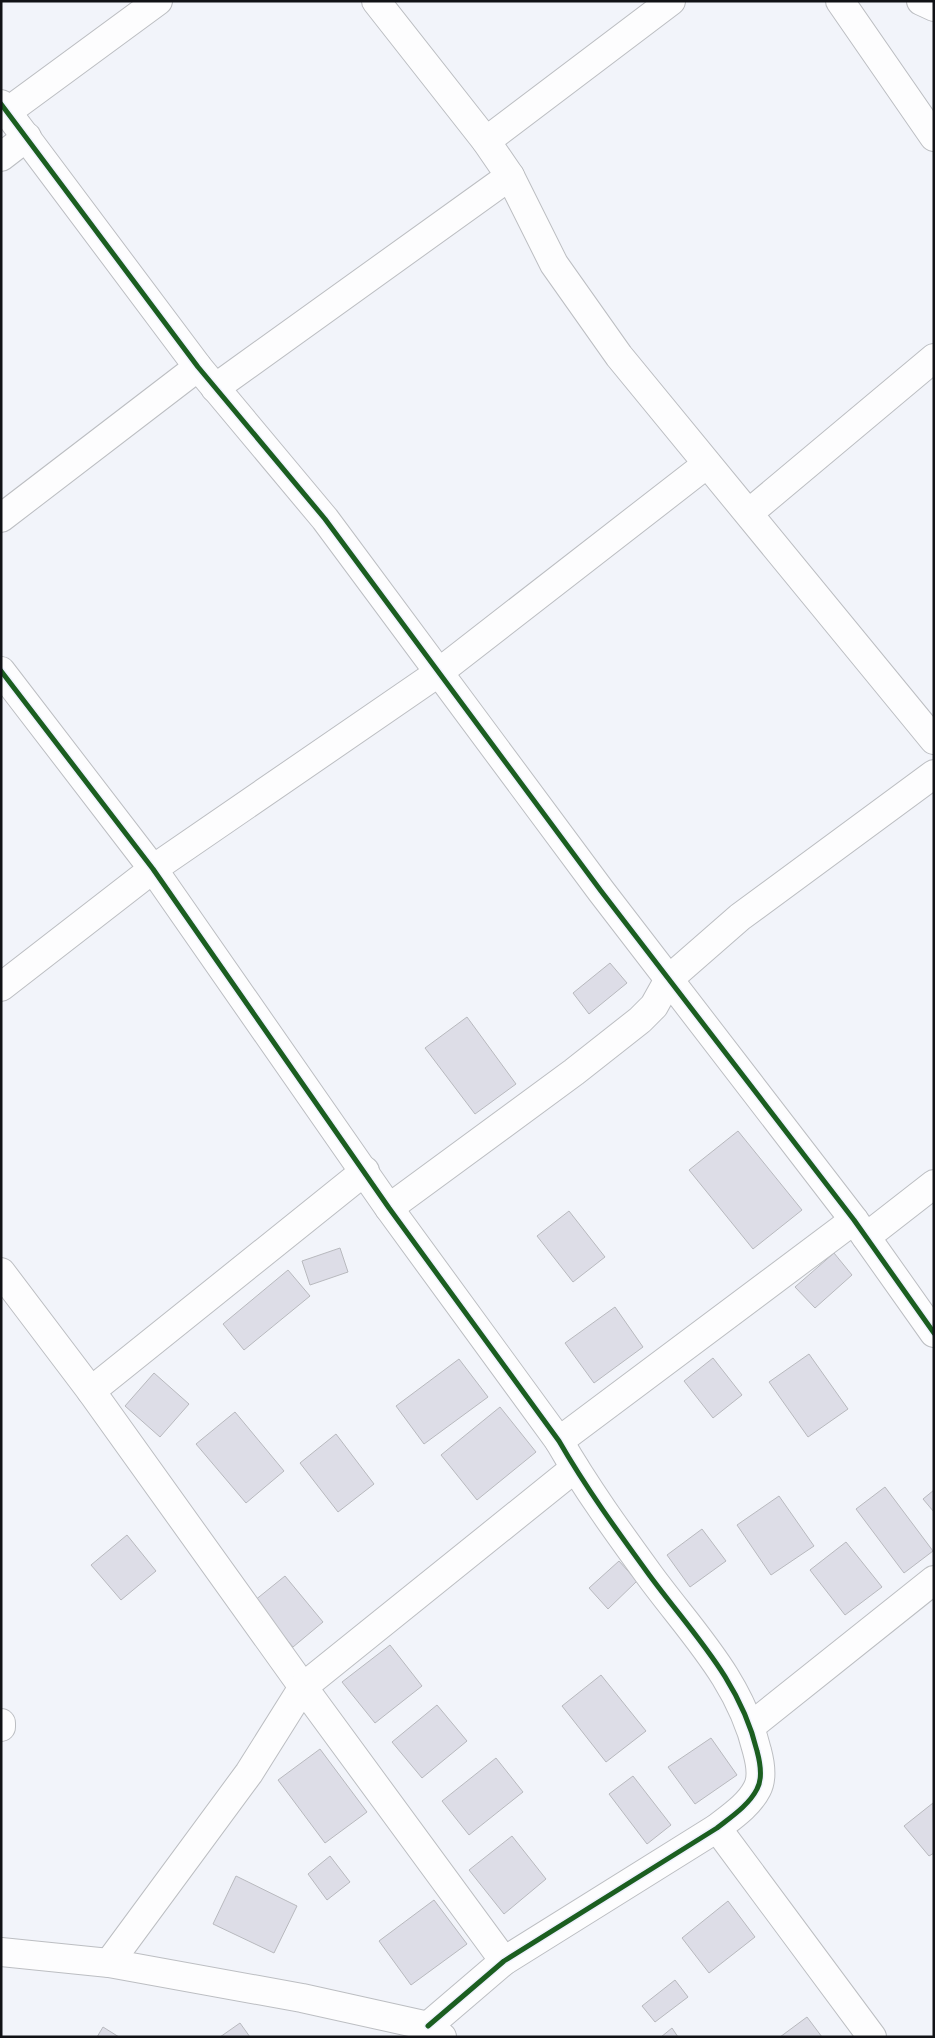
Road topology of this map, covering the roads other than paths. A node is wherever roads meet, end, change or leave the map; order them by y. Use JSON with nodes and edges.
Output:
{"nodes":[{"id":1,"x":158,"y":1,"type":"edge"},
{"id":2,"x":376,"y":1,"type":"edge"},
{"id":3,"x":671,"y":1,"type":"edge"},
{"id":4,"x":840,"y":1,"type":"edge"},
{"id":5,"x":921,"y":1,"type":"edge"},
{"id":6,"x":934,"y":7,"type":"edge"},
{"id":7,"x":4,"y":108,"type":"edge"},
{"id":8,"x":934,"y":137,"type":"edge"},
{"id":9,"x":27,"y":138,"type":"junction"},
{"id":10,"x":486,"y":141,"type":"junction"},
{"id":11,"x":1,"y":157,"type":"edge"},
{"id":12,"x":510,"y":176,"type":"junction"},
{"id":13,"x":934,"y":358,"type":"edge"},
{"id":14,"x":198,"y":367,"type":"junction"},
{"id":15,"x":215,"y":388,"type":"junction"},
{"id":16,"x":707,"y":464,"type":"junction"},
{"id":17,"x":750,"y":513,"type":"junction"},
{"id":18,"x":1,"y":518,"type":"edge"},
{"id":19,"x":1,"y":671,"type":"edge"},
{"id":20,"x":438,"y":673,"type":"junction"},
{"id":21,"x":934,"y":740,"type":"edge"},
{"id":22,"x":934,"y":774,"type":"edge"},
{"id":23,"x":153,"y":869,"type":"junction"},
{"id":24,"x":669,"y":979,"type":"junction"},
{"id":25,"x":1,"y":987,"type":"edge"},
{"id":26,"x":365,"y":1171,"type":"junction"},
{"id":27,"x":934,"y":1184,"type":"edge"},
{"id":28,"x":389,"y":1208,"type":"junction"},
{"id":29,"x":860,"y":1229,"type":"junction"},
{"id":30,"x":1,"y":1272,"type":"edge"},
{"id":31,"x":934,"y":1333,"type":"edge"},
{"id":32,"x":91,"y":1390,"type":"junction"},
{"id":33,"x":559,"y":1441,"type":"junction"},
{"id":34,"x":574,"y":1468,"type":"junction"},
{"id":35,"x":934,"y":1580,"type":"edge"},
{"id":36,"x":303,"y":1687,"type":"junction"},
{"id":37,"x":1,"y":1723,"type":"edge"},
{"id":38,"x":751,"y":1726,"type":"junction"},
{"id":39,"x":1,"y":1727,"type":"edge"},
{"id":40,"x":717,"y":1828,"type":"junction"},
{"id":41,"x":1,"y":1952,"type":"edge"},
{"id":42,"x":504,"y":1961,"type":"junction"},
{"id":43,"x":109,"y":1963,"type":"junction"},
{"id":44,"x":435,"y":2031,"type":"edge"},
{"id":45,"x":872,"y":2037,"type":"edge"}],
"edges":[{"from":1,"to":7,"type":"street"},
{"from":2,"to":10,"type":"street"},
{"from":3,"to":10,"type":"street"},
{"from":4,"to":8,"type":"street"},
{"from":5,"to":6,"type":"street"},
{"from":7,"to":9,"type":"street"},
{"from":9,"to":11,"type":"street"},
{"from":9,"to":14,"type":"street"},
{"from":10,"to":12,"type":"street"},
{"from":12,"to":15,"type":"street"},
{"from":12,"to":16,"type":"street"},
{"from":13,"to":17,"type":"street"},
{"from":14,"to":15,"type":"street"},
{"from":14,"to":18,"type":"street"},
{"from":15,"to":20,"type":"street"},
{"from":16,"to":17,"type":"street"},
{"from":16,"to":20,"type":"street"},
{"from":17,"to":21,"type":"street"},
{"from":19,"to":23,"type":"street"},
{"from":20,"to":23,"type":"street"},
{"from":20,"to":24,"type":"street"},
{"from":22,"to":24,"type":"street"},
{"from":23,"to":25,"type":"street"},
{"from":23,"to":26,"type":"street"},
{"from":24,"to":28,"type":"street"},
{"from":24,"to":29,"type":"street"},
{"from":26,"to":28,"type":"street"},
{"from":26,"to":32,"type":"street"},
{"from":27,"to":29,"type":"street"},
{"from":28,"to":33,"type":"street"},
{"from":29,"to":31,"type":"street"},
{"from":29,"to":33,"type":"street"},
{"from":30,"to":32,"type":"street"},
{"from":32,"to":36,"type":"street"},
{"from":33,"to":34,"type":"street"},
{"from":34,"to":36,"type":"street"},
{"from":34,"to":38,"type":"street"},
{"from":35,"to":38,"type":"street"},
{"from":36,"to":42,"type":"street"},
{"from":36,"to":43,"type":"street"},
{"from":37,"to":39,"type":"street"},
{"from":38,"to":40,"type":"street"},
{"from":40,"to":42,"type":"street"},
{"from":40,"to":45,"type":"street"},
{"from":41,"to":43,"type":"street"},
{"from":42,"to":44,"type":"street"},
{"from":43,"to":44,"type":"street"}]}
